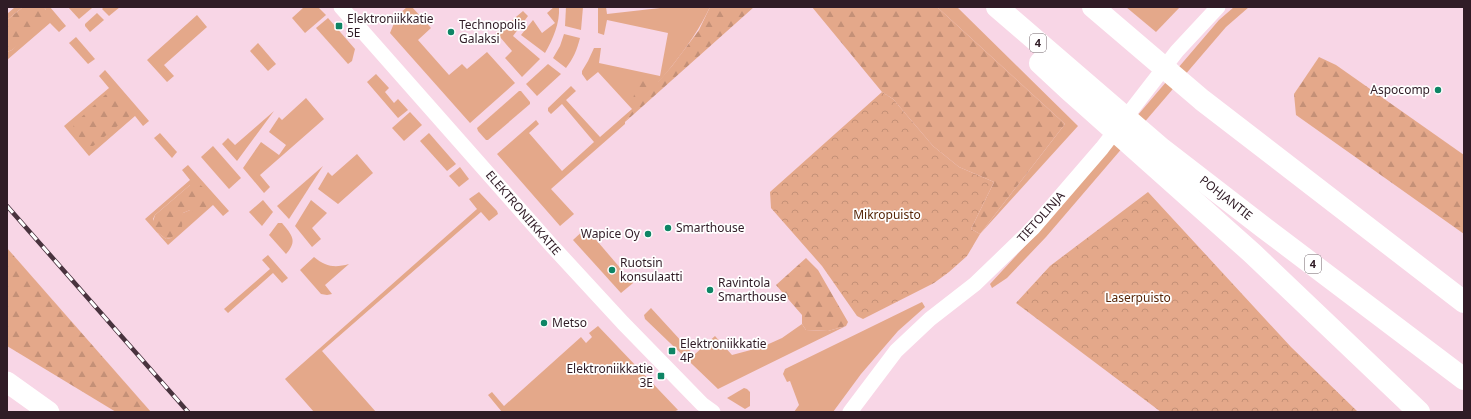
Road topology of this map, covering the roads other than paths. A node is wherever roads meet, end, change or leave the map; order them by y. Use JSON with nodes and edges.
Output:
{"nodes":[{"id":1,"x":341,"y":7,"type":"edge"},
{"id":2,"x":982,"y":7,"type":"edge"},
{"id":3,"x":997,"y":7,"type":"edge"},
{"id":4,"x":1093,"y":7,"type":"edge"},
{"id":5,"x":1218,"y":7,"type":"edge"},
{"id":6,"x":1074,"y":85,"type":"junction"},
{"id":7,"x":1157,"y":156,"type":"junction"},
{"id":8,"x":1362,"y":225,"type":"junction"},
{"id":9,"x":1464,"y":290,"type":"edge"},
{"id":10,"x":1464,"y":302,"type":"edge"},
{"id":11,"x":1464,"y":379,"type":"edge"},
{"id":12,"x":7,"y":382,"type":"edge"},
{"id":13,"x":49,"y":412,"type":"edge"},
{"id":14,"x":713,"y":412,"type":"edge"},
{"id":15,"x":850,"y":412,"type":"edge"},
{"id":16,"x":1418,"y":412,"type":"edge"}],
"edges":[{"from":1,"to":14,"type":"street","name":"ELEKTRONIIKKATIE"},
{"from":2,"to":6,"type":"highway"},
{"from":3,"to":6,"type":"highway","name":"POHJANTIE","number":"4"},
{"from":4,"to":8,"type":"highway"},
{"from":5,"to":15,"type":"street","name":"TIETOLINJA"},
{"from":6,"to":7,"type":"highway","name":"POHJANTIE","number":"4"},
{"from":7,"to":11,"type":"highway","name":"POHJANTIE","number":"4"},
{"from":7,"to":16,"type":"highway"},
{"from":8,"to":9,"type":"highway"},
{"from":8,"to":10,"type":"highway"},
{"from":12,"to":13,"type":"street"}]}
